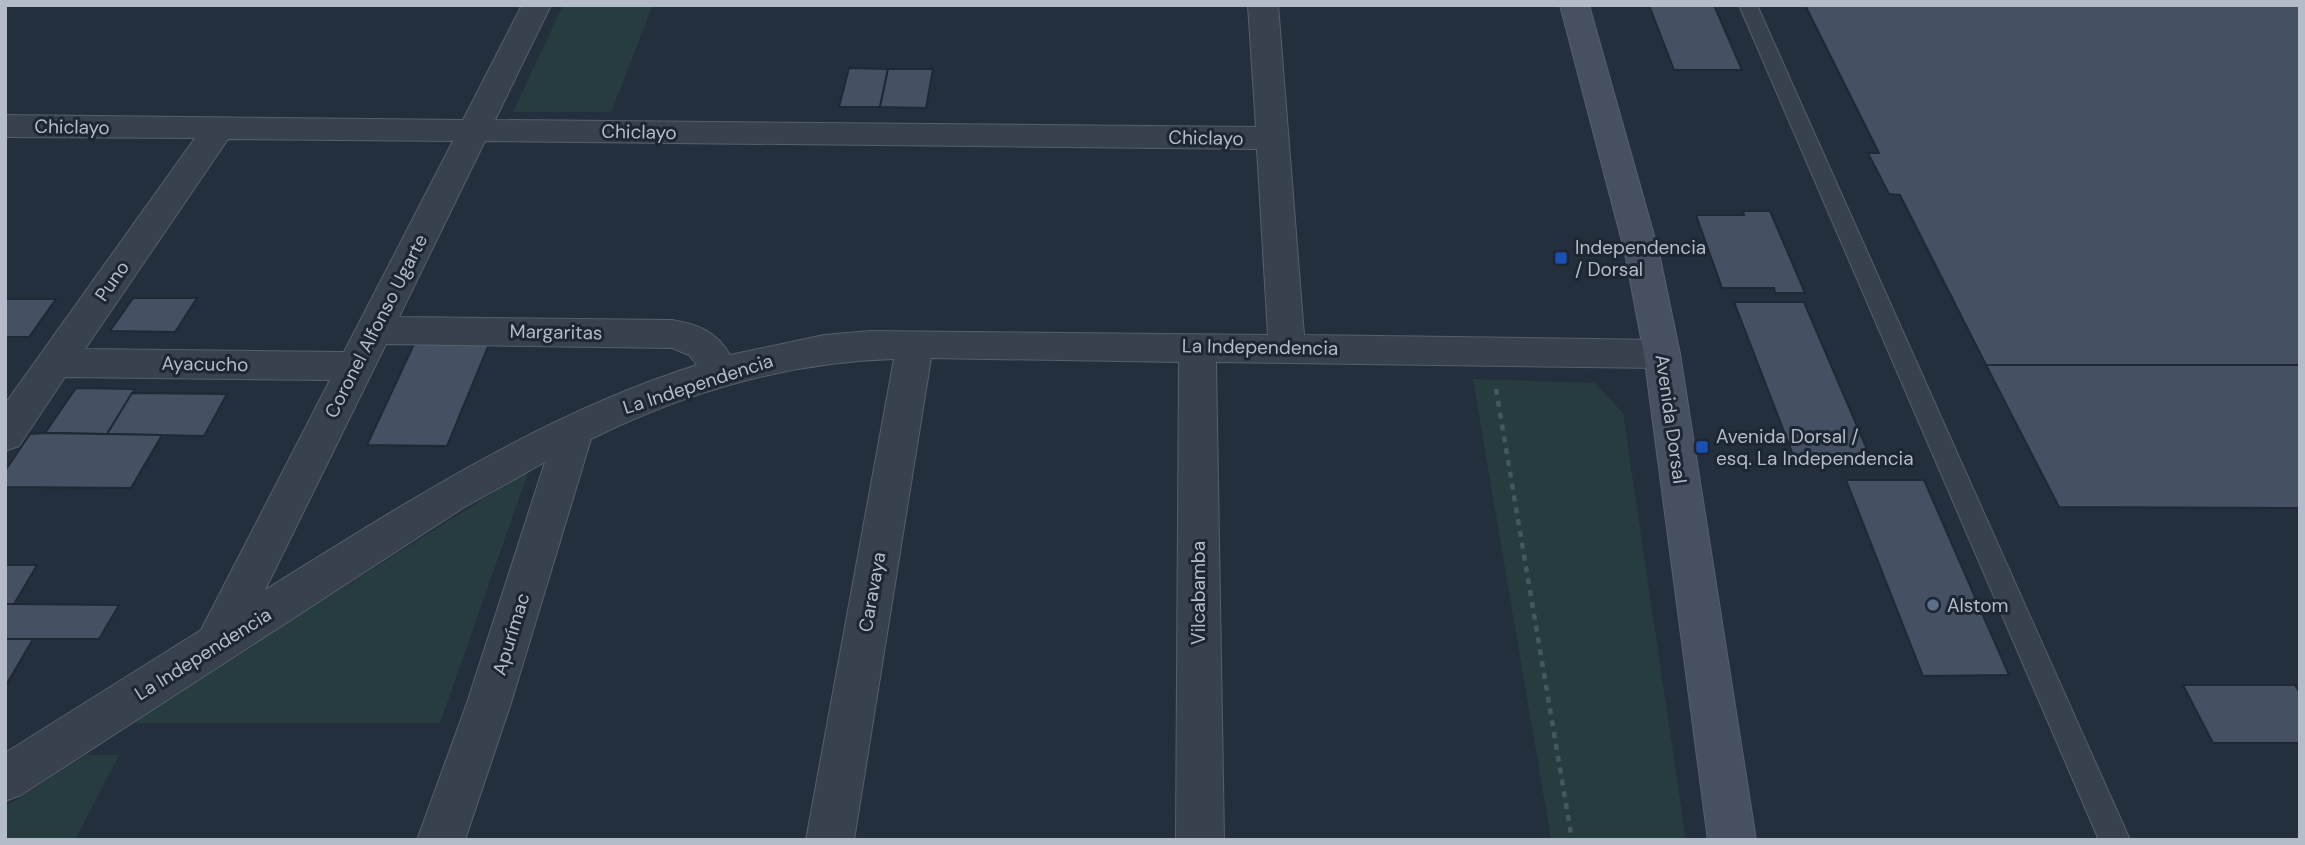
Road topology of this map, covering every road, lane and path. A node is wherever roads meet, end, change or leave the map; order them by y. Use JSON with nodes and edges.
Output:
{"nodes":[{"id":1,"x":537,"y":5,"type":"edge"},
{"id":2,"x":1263,"y":5,"type":"edge"},
{"id":3,"x":1574,"y":5,"type":"edge"},
{"id":4,"x":1748,"y":5,"type":"edge"},
{"id":5,"x":5,"y":126,"type":"edge"},
{"id":6,"x":219,"y":128,"type":"junction"},
{"id":7,"x":474,"y":131,"type":"junction"},
{"id":8,"x":1272,"y":138,"type":"junction"},
{"id":9,"x":374,"y":330,"type":"junction"},
{"id":10,"x":915,"y":344,"type":"junction"},
{"id":11,"x":1197,"y":346,"type":"junction"},
{"id":12,"x":1287,"y":348,"type":"junction"},
{"id":13,"x":1489,"y":350,"type":"junction"},
{"id":14,"x":1662,"y":354,"type":"junction"},
{"id":15,"x":55,"y":363,"type":"junction"},
{"id":16,"x":356,"y":366,"type":"junction"},
{"id":17,"x":718,"y":373,"type":"junction"},
{"id":18,"x":575,"y":428,"type":"junction"},
{"id":19,"x":5,"y":435,"type":"edge"},
{"id":20,"x":215,"y":647,"type":"junction"},
{"id":21,"x":5,"y":779,"type":"edge"},
{"id":22,"x":441,"y":840,"type":"edge"},
{"id":23,"x":830,"y":840,"type":"edge"},
{"id":24,"x":1200,"y":840,"type":"edge"},
{"id":25,"x":1572,"y":840,"type":"edge"},
{"id":26,"x":1732,"y":840,"type":"edge"},
{"id":27,"x":2115,"y":840,"type":"edge"}],
"edges":[{"from":1,"to":7,"type":"street","name":"Coronel Alfonso Ugarte"},
{"from":2,"to":8,"type":"street"},
{"from":3,"to":14,"type":"street","name":"Avenida Dorsal"},
{"from":4,"to":27,"type":"lane"},
{"from":5,"to":6,"type":"street","name":"Chiclayo"},
{"from":6,"to":7,"type":"street","name":"Chiclayo"},
{"from":6,"to":15,"type":"street","name":"Puno"},
{"from":7,"to":8,"type":"street","name":"Chiclayo"},
{"from":7,"to":9,"type":"street","name":"Coronel Alfonso Ugarte"},
{"from":8,"to":12,"type":"street"},
{"from":9,"to":16,"type":"street","name":"Coronel Alfonso Ugarte"},
{"from":9,"to":17,"type":"street","name":"Margaritas"},
{"from":10,"to":11,"type":"street","name":"La Independencia"},
{"from":10,"to":17,"type":"street","name":"La Independencia"},
{"from":10,"to":23,"type":"street","name":"Caravaya"},
{"from":11,"to":12,"type":"street","name":"La Independencia"},
{"from":11,"to":24,"type":"street","name":"Vilcabamba"},
{"from":12,"to":13,"type":"street","name":"La Independencia"},
{"from":13,"to":14,"type":"street","name":"La Independencia"},
{"from":13,"to":25,"type":"path"},
{"from":14,"to":26,"type":"street","name":"Avenida Dorsal"},
{"from":15,"to":16,"type":"street","name":"Ayacucho"},
{"from":15,"to":19,"type":"street","name":"Puno"},
{"from":16,"to":20,"type":"street","name":"Coronel Alfonso Ugarte"},
{"from":17,"to":18,"type":"street","name":"La Independencia"},
{"from":18,"to":20,"type":"street","name":"La Independencia"},
{"from":18,"to":22,"type":"street","name":"Apurímac"},
{"from":20,"to":21,"type":"street","name":"La Independencia"}]}
